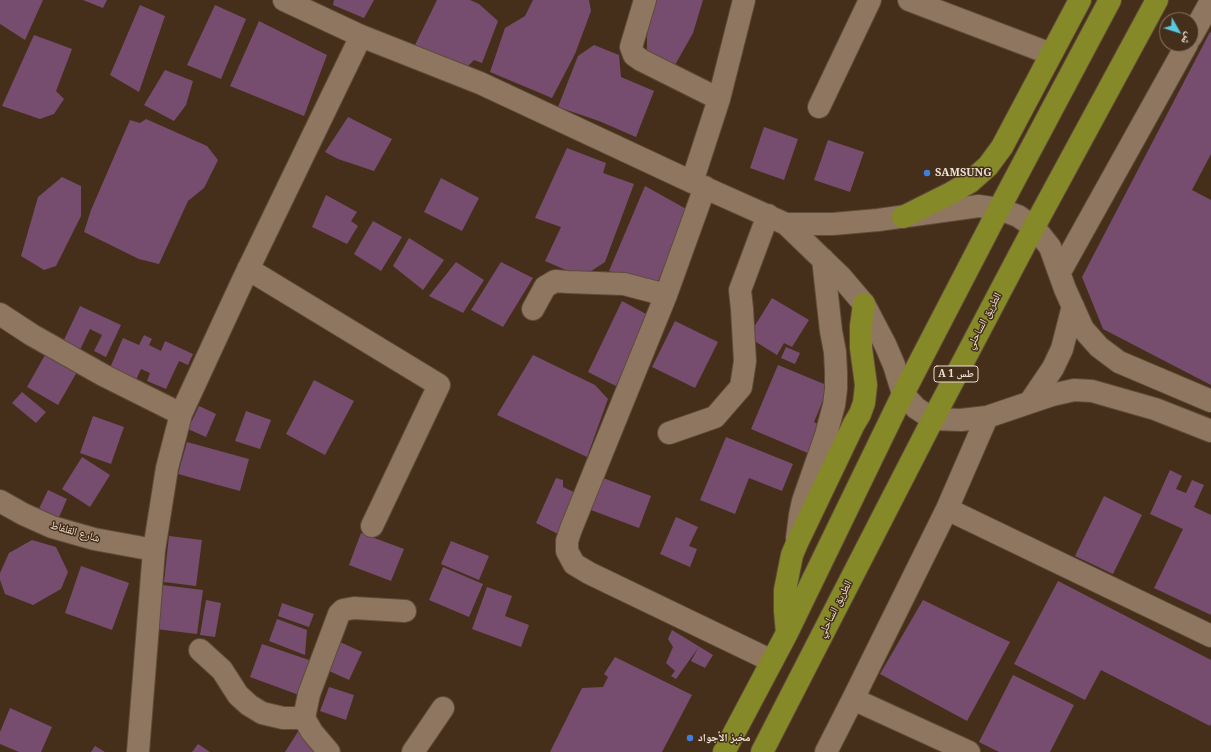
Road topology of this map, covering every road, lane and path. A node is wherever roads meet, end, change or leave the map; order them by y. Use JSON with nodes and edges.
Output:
{"nodes":[{"id":1,"x":284,"y":0,"type":"edge"},
{"id":2,"x":645,"y":0,"type":"edge"},
{"id":3,"x":744,"y":0,"type":"edge"},
{"id":4,"x":870,"y":0,"type":"edge"},
{"id":5,"x":909,"y":0,"type":"edge"},
{"id":6,"x":1080,"y":0,"type":"edge"},
{"id":7,"x":1110,"y":0,"type":"edge"},
{"id":8,"x":1157,"y":0,"type":"edge"},
{"id":9,"x":1211,"y":1,"type":"edge"},
{"id":10,"x":1199,"y":23,"type":"edge"},
{"id":11,"x":361,"y":36,"type":"junction"},
{"id":12,"x":1183,"y":52,"type":"edge"},
{"id":13,"x":1051,"y":54,"type":"junction"},
{"id":14,"x":719,"y":99,"type":"junction"},
{"id":15,"x":819,"y":107,"type":"dead end"},
{"id":16,"x":698,"y":184,"type":"junction"},
{"id":17,"x":999,"y":209,"type":"junction"},
{"id":18,"x":903,"y":217,"type":"junction"},
{"id":19,"x":777,"y":220,"type":"junction"},
{"id":20,"x":1034,"y":226,"type":"junction"},
{"id":21,"x":823,"y":260,"type":"junction"},
{"id":22,"x":248,"y":269,"type":"junction"},
{"id":23,"x":1060,"y":272,"type":"junction"},
{"id":24,"x":666,"y":295,"type":"junction"},
{"id":25,"x":864,"y":304,"type":"junction"},
{"id":26,"x":1073,"y":306,"type":"junction"},
{"id":27,"x":533,"y":309,"type":"dead end"},
{"id":28,"x":0,"y":314,"type":"edge"},
{"id":29,"x":903,"y":394,"type":"junction"},
{"id":30,"x":1211,"y":401,"type":"edge"},
{"id":31,"x":1030,"y":402,"type":"junction"},
{"id":32,"x":181,"y":414,"type":"junction"},
{"id":33,"x":987,"y":416,"type":"junction"},
{"id":34,"x":933,"y":419,"type":"junction"},
{"id":35,"x":1211,"y":431,"type":"edge"},
{"id":36,"x":669,"y":433,"type":"dead end"},
{"id":37,"x":0,"y":501,"type":"edge"},
{"id":38,"x":947,"y":509,"type":"junction"},
{"id":39,"x":372,"y":526,"type":"dead end"},
{"id":40,"x":797,"y":543,"type":"junction"},
{"id":41,"x":154,"y":550,"type":"junction"},
{"id":42,"x":405,"y":611,"type":"dead end"},
{"id":43,"x":787,"y":633,"type":"junction"},
{"id":44,"x":1211,"y":636,"type":"edge"},
{"id":45,"x":200,"y":650,"type":"dead end"},
{"id":46,"x":772,"y":661,"type":"junction"},
{"id":47,"x":853,"y":699,"type":"junction"},
{"id":48,"x":443,"y":708,"type":"dead end"},
{"id":49,"x":304,"y":718,"type":"junction"},
{"id":50,"x":138,"y":752,"type":"edge"},
{"id":51,"x":329,"y":752,"type":"edge"},
{"id":52,"x":413,"y":752,"type":"edge"},
{"id":53,"x":724,"y":752,"type":"edge"},
{"id":54,"x":762,"y":752,"type":"edge"},
{"id":55,"x":826,"y":752,"type":"edge"},
{"id":56,"x":969,"y":752,"type":"edge"}],
"edges":[{"from":1,"to":11,"type":"street"},
{"from":2,"to":14,"type":"street"},
{"from":3,"to":14,"type":"street"},
{"from":4,"to":15,"type":"street"},
{"from":5,"to":13,"type":"street"},
{"from":6,"to":13,"type":"highway"},
{"from":7,"to":17,"type":"highway","number":"A 1 طس"},
{"from":8,"to":20,"type":"highway","name":"الطريق الساحلي","number":"A 1 طس"},
{"from":9,"to":10,"type":"street"},
{"from":11,"to":16,"type":"street"},
{"from":11,"to":22,"type":"street"},
{"from":12,"to":23,"type":"street"},
{"from":13,"to":18,"type":"highway"},
{"from":14,"to":16,"type":"street"},
{"from":16,"to":19,"type":"street"},
{"from":16,"to":24,"type":"street"},
{"from":17,"to":18,"type":"street"},
{"from":17,"to":20,"type":"street"},
{"from":17,"to":29,"type":"highway","number":"A 1 طس"},
{"from":18,"to":19,"type":"street"},
{"from":19,"to":21,"type":"street"},
{"from":19,"to":36,"type":"street"},
{"from":20,"to":23,"type":"street"},
{"from":20,"to":34,"type":"highway","name":"الطريق الساحلي","number":"A 1 طس"},
{"from":21,"to":25,"type":"street"},
{"from":21,"to":40,"type":"street"},
{"from":22,"to":32,"type":"street"},
{"from":22,"to":39,"type":"street"},
{"from":23,"to":26,"type":"street"},
{"from":24,"to":27,"type":"street"},
{"from":24,"to":46,"type":"street"},
{"from":25,"to":29,"type":"street"},
{"from":25,"to":40,"type":"highway"},
{"from":26,"to":30,"type":"street"},
{"from":26,"to":31,"type":"street"},
{"from":28,"to":32,"type":"street"},
{"from":29,"to":34,"type":"street"},
{"from":29,"to":43,"type":"highway","number":"A 1 طس"},
{"from":31,"to":33,"type":"street"},
{"from":31,"to":35,"type":"street"},
{"from":32,"to":41,"type":"street"},
{"from":33,"to":34,"type":"street"},
{"from":33,"to":38,"type":"street"},
{"from":34,"to":54,"type":"highway","name":"الطريق الساحلي","number":"A 1 طس"},
{"from":37,"to":41,"type":"street","name":"شارع القلفاط"},
{"from":38,"to":44,"type":"street"},
{"from":38,"to":47,"type":"street"},
{"from":40,"to":43,"type":"highway"},
{"from":41,"to":50,"type":"street"},
{"from":42,"to":49,"type":"street"},
{"from":43,"to":46,"type":"highway","number":"A 1 طس"},
{"from":45,"to":49,"type":"street"},
{"from":46,"to":53,"type":"highway","number":"A 1 طس"},
{"from":47,"to":55,"type":"street"},
{"from":47,"to":56,"type":"street"},
{"from":48,"to":52,"type":"street"},
{"from":49,"to":51,"type":"street"}]}
